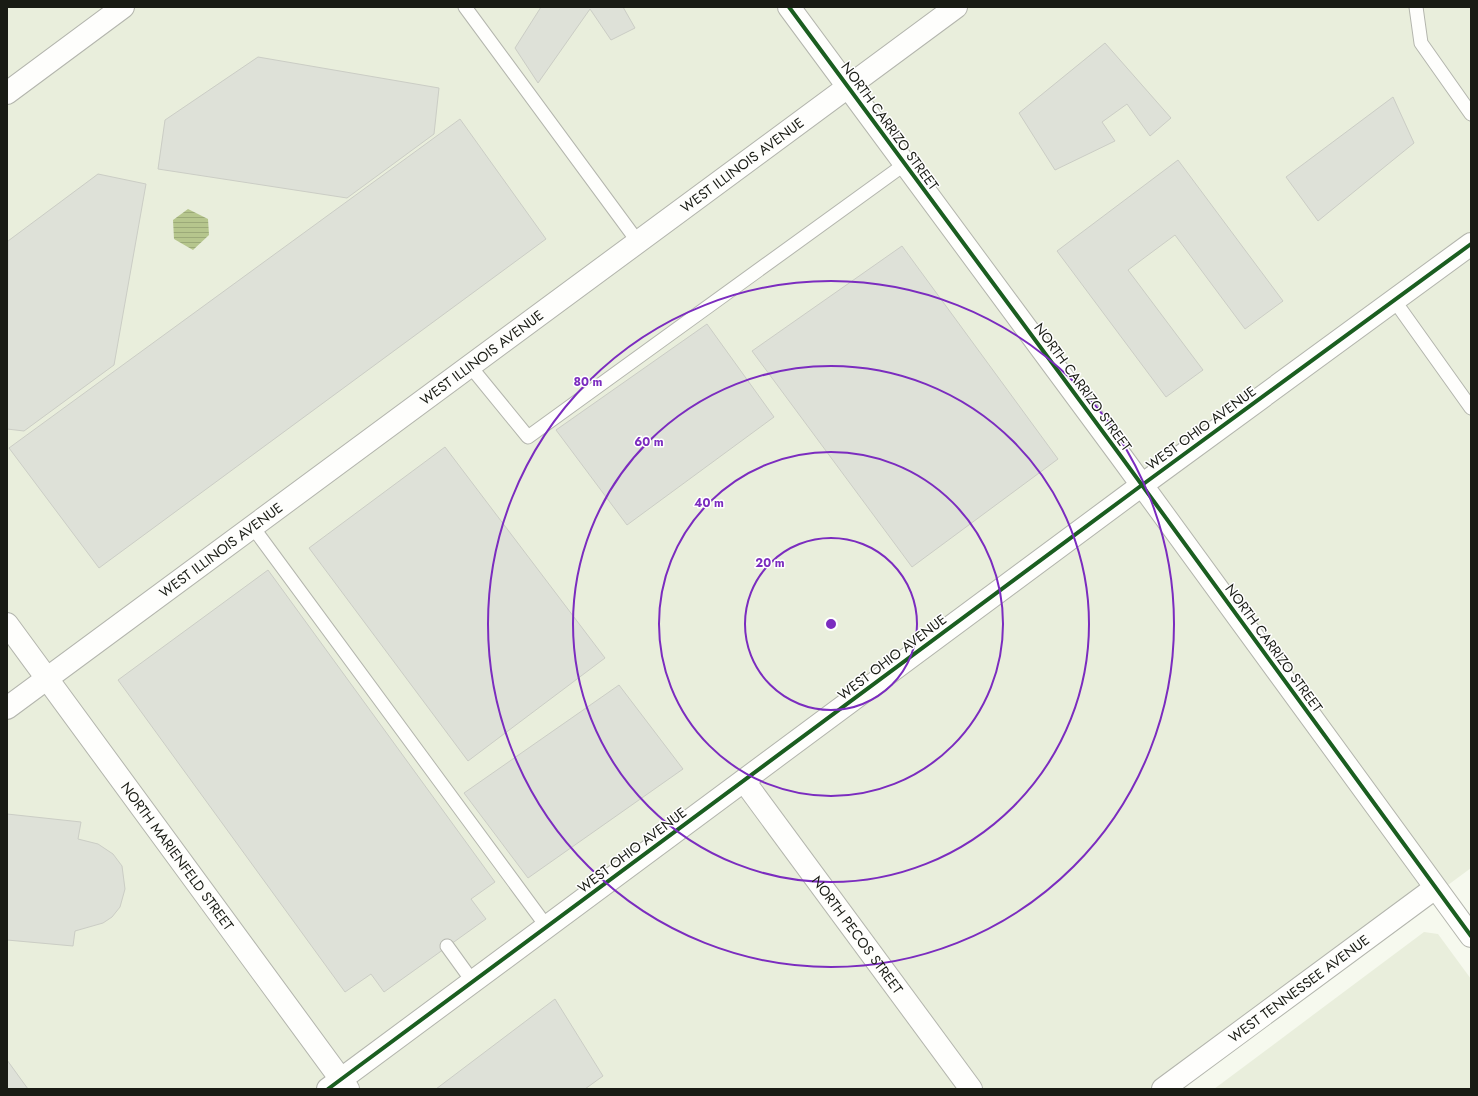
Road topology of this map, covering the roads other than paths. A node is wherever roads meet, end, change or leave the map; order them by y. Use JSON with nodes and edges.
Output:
{"nodes":[{"id":1,"x":123,"y":7,"type":"edge"},
{"id":2,"x":465,"y":7,"type":"edge"},
{"id":3,"x":789,"y":7,"type":"edge"},
{"id":4,"x":956,"y":7,"type":"edge"},
{"id":5,"x":1416,"y":7,"type":"edge"},
{"id":6,"x":848,"y":88,"type":"junction"},
{"id":7,"x":7,"y":92,"type":"edge"},
{"id":8,"x":1471,"y":114,"type":"edge"},
{"id":9,"x":905,"y":164,"type":"junction"},
{"id":10,"x":638,"y":242,"type":"junction"},
{"id":11,"x":1471,"y":244,"type":"edge"},
{"id":12,"x":1394,"y":300,"type":"junction"},
{"id":13,"x":470,"y":366,"type":"junction"},
{"id":14,"x":1471,"y":408,"type":"edge"},
{"id":15,"x":1142,"y":485,"type":"junction"},
{"id":16,"x":252,"y":526,"type":"junction"},
{"id":17,"x":7,"y":624,"type":"edge"},
{"id":18,"x":46,"y":678,"type":"junction"},
{"id":19,"x":7,"y":708,"type":"edge"},
{"id":20,"x":744,"y":781,"type":"junction"},
{"id":21,"x":1435,"y":888,"type":"junction"},
{"id":22,"x":547,"y":927,"type":"junction"},
{"id":23,"x":1471,"y":936,"type":"edge"},
{"id":24,"x":448,"y":946,"type":"dead end"},
{"id":25,"x":473,"y":982,"type":"junction"},
{"id":26,"x":339,"y":1086,"type":"edge"},
{"id":27,"x":971,"y":1089,"type":"edge"},
{"id":28,"x":1163,"y":1089,"type":"edge"}],
"edges":[{"from":1,"to":7,"type":"street"},
{"from":2,"to":10,"type":"lane"},
{"from":3,"to":6,"type":"street","name":"NORTH CARRIZO STREET"},
{"from":4,"to":6,"type":"street","name":"WEST ILLINOIS AVENUE"},
{"from":5,"to":8,"type":"lane"},
{"from":6,"to":9,"type":"street","name":"NORTH CARRIZO STREET"},
{"from":6,"to":10,"type":"street","name":"WEST ILLINOIS AVENUE"},
{"from":9,"to":13,"type":"lane"},
{"from":9,"to":15,"type":"street","name":"NORTH CARRIZO STREET"},
{"from":10,"to":13,"type":"street","name":"WEST ILLINOIS AVENUE"},
{"from":11,"to":12,"type":"street","name":"WEST OHIO AVENUE"},
{"from":12,"to":14,"type":"lane"},
{"from":12,"to":15,"type":"street","name":"WEST OHIO AVENUE"},
{"from":13,"to":16,"type":"street","name":"WEST ILLINOIS AVENUE"},
{"from":15,"to":20,"type":"street","name":"WEST OHIO AVENUE"},
{"from":15,"to":21,"type":"street","name":"NORTH CARRIZO STREET"},
{"from":16,"to":18,"type":"street","name":"WEST ILLINOIS AVENUE"},
{"from":16,"to":22,"type":"lane"},
{"from":17,"to":18,"type":"street","name":"NORTH MARIENFELD STREET"},
{"from":18,"to":19,"type":"street","name":"WEST ILLINOIS AVENUE"},
{"from":18,"to":26,"type":"street","name":"NORTH MARIENFELD STREET"},
{"from":20,"to":22,"type":"street","name":"WEST OHIO AVENUE"},
{"from":20,"to":27,"type":"street","name":"NORTH PECOS STREET"},
{"from":21,"to":23,"type":"street","name":"NORTH CARRIZO STREET"},
{"from":21,"to":28,"type":"street","name":"WEST TENNESSEE AVENUE"},
{"from":22,"to":25,"type":"street","name":"WEST OHIO AVENUE"},
{"from":24,"to":25,"type":"lane"},
{"from":25,"to":26,"type":"street","name":"WEST OHIO AVENUE"}]}
